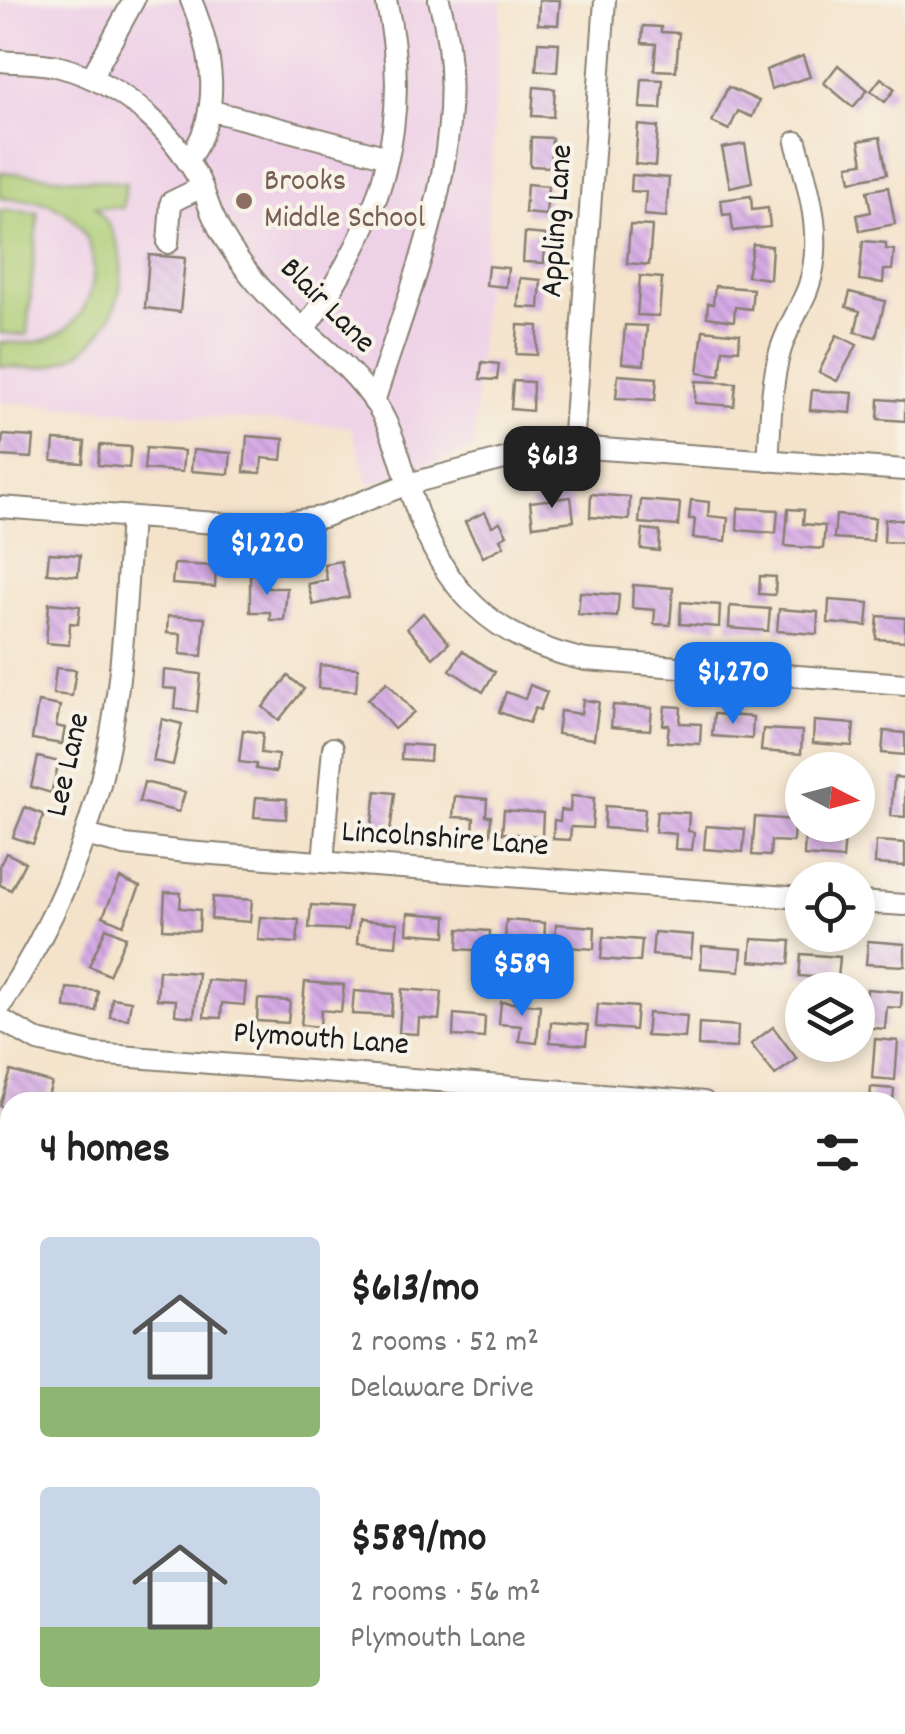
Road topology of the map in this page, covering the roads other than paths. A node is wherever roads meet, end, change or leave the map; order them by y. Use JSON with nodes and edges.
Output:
{"nodes":[{"id":1,"x":134,"y":0,"type":"edge"},
{"id":2,"x":191,"y":0,"type":"edge"},
{"id":3,"x":386,"y":0,"type":"edge"},
{"id":4,"x":439,"y":0,"type":"edge"},
{"id":5,"x":605,"y":0,"type":"edge"},
{"id":6,"x":0,"y":61,"type":"edge"},
{"id":7,"x":92,"y":78,"type":"junction"},
{"id":8,"x":209,"y":110,"type":"junction"},
{"id":9,"x":796,"y":142,"type":"dead end"},
{"id":10,"x":388,"y":157,"type":"junction"},
{"id":11,"x":187,"y":160,"type":"junction"},
{"id":12,"x":202,"y":187,"type":"junction"},
{"id":13,"x":168,"y":243,"type":"dead end"},
{"id":14,"x":305,"y":328,"type":"junction"},
{"id":15,"x":374,"y":402,"type":"junction"},
{"id":16,"x":573,"y":447,"type":"junction"},
{"id":17,"x":768,"y":461,"type":"junction"},
{"id":18,"x":905,"y":470,"type":"edge"},
{"id":19,"x":408,"y":484,"type":"junction"},
{"id":20,"x":0,"y":507,"type":"edge"},
{"id":21,"x":131,"y":518,"type":"junction"},
{"id":22,"x":905,"y":684,"type":"edge"},
{"id":23,"x":332,"y":748,"type":"dead end"},
{"id":24,"x":86,"y":834,"type":"junction"},
{"id":25,"x":323,"y":862,"type":"junction"},
{"id":26,"x":785,"y":897,"type":"edge"},
{"id":27,"x":875,"y":903,"type":"edge"},
{"id":28,"x":905,"y":905,"type":"edge"},
{"id":29,"x":0,"y":1007,"type":"edge"},
{"id":30,"x":0,"y":1019,"type":"edge"},
{"id":31,"x":577,"y":1092,"type":"edge"}],
"edges":[{"from":1,"to":7,"type":"street"},
{"from":2,"to":8,"type":"street"},
{"from":3,"to":10,"type":"street"},
{"from":4,"to":15,"type":"street"},
{"from":5,"to":16,"type":"street","name":"Appling Lane"},
{"from":6,"to":7,"type":"street","name":"Blair Lane"},
{"from":7,"to":11,"type":"street","name":"Blair Lane"},
{"from":8,"to":10,"type":"street"},
{"from":8,"to":11,"type":"street"},
{"from":9,"to":17,"type":"street"},
{"from":10,"to":14,"type":"street"},
{"from":11,"to":12,"type":"street","name":"Blair Lane"},
{"from":12,"to":13,"type":"street"},
{"from":12,"to":14,"type":"street","name":"Blair Lane"},
{"from":14,"to":15,"type":"street","name":"Blair Lane"},
{"from":15,"to":19,"type":"street","name":"Blair Lane"},
{"from":16,"to":17,"type":"street"},
{"from":16,"to":19,"type":"street"},
{"from":17,"to":18,"type":"street"},
{"from":19,"to":21,"type":"street"},
{"from":19,"to":22,"type":"street","name":"Blair Lane"},
{"from":20,"to":21,"type":"street"},
{"from":21,"to":24,"type":"street","name":"Lee Lane"},
{"from":23,"to":25,"type":"street"},
{"from":24,"to":25,"type":"street","name":"Lincolnshire Lane"},
{"from":24,"to":29,"type":"street","name":"Lee Lane"},
{"from":25,"to":26,"type":"street","name":"Lincolnshire Lane"},
{"from":27,"to":28,"type":"street"},
{"from":30,"to":31,"type":"street","name":"Plymouth Lane"}]}
